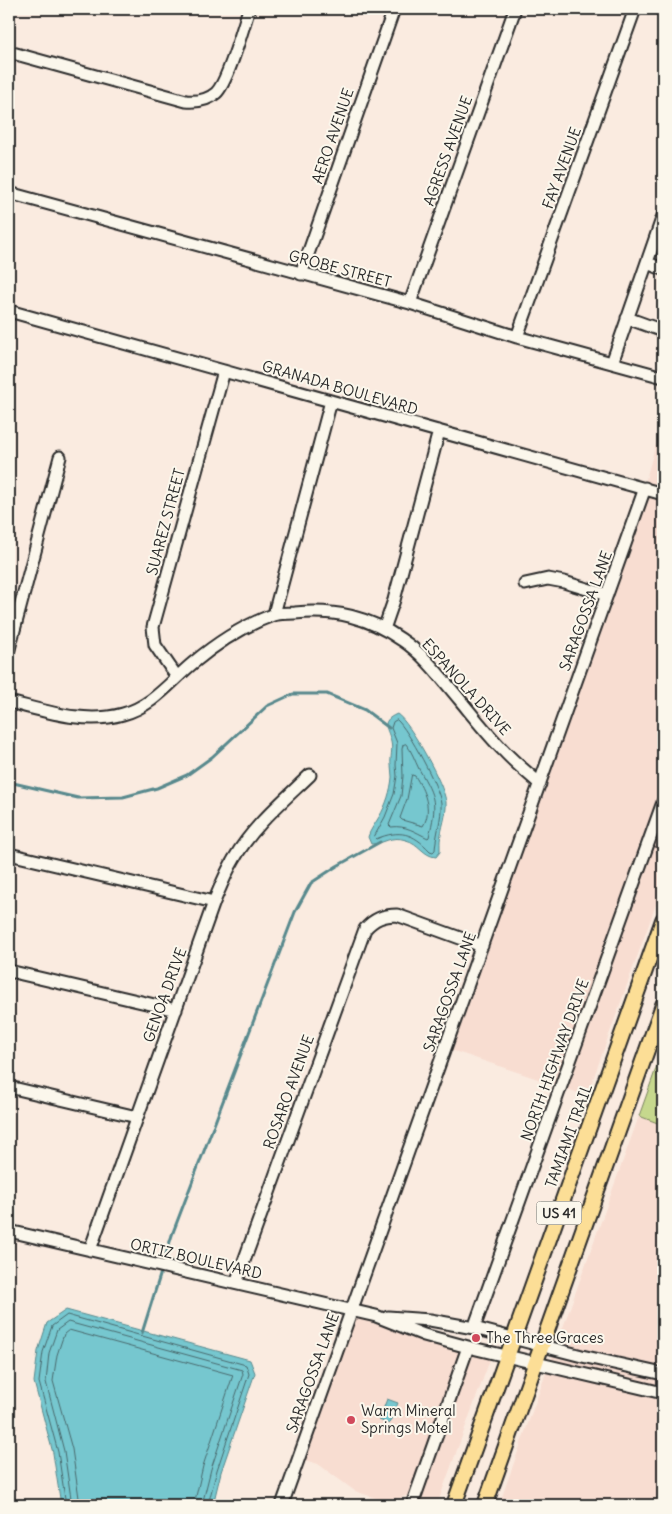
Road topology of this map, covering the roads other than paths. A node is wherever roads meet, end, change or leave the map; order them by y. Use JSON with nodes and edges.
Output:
{"nodes":[{"id":1,"x":249,"y":9,"type":"edge"},
{"id":2,"x":394,"y":9,"type":"edge"},
{"id":3,"x":515,"y":9,"type":"edge"},
{"id":4,"x":635,"y":9,"type":"edge"},
{"id":5,"x":9,"y":52,"type":"edge"},
{"id":6,"x":9,"y":193,"type":"edge"},
{"id":7,"x":663,"y":216,"type":"edge"},
{"id":8,"x":647,"y":263,"type":"junction"},
{"id":9,"x":663,"y":269,"type":"edge"},
{"id":10,"x":301,"y":274,"type":"junction"},
{"id":11,"x":410,"y":303,"type":"junction"},
{"id":12,"x":9,"y":311,"type":"edge"},
{"id":13,"x":627,"y":318,"type":"junction"},
{"id":14,"x":663,"y":331,"type":"edge"},
{"id":15,"x":517,"y":337,"type":"junction"},
{"id":16,"x":612,"y":362,"type":"junction"},
{"id":17,"x":224,"y":371,"type":"junction"},
{"id":18,"x":663,"y":377,"type":"edge"},
{"id":19,"x":331,"y":401,"type":"junction"},
{"id":20,"x":440,"y":431,"type":"junction"},
{"id":21,"x":60,"y":457,"type":"dead end"},
{"id":22,"x":645,"y":488,"type":"junction"},
{"id":23,"x":663,"y":494,"type":"edge"},
{"id":24,"x":525,"y":584,"type":"dead end"},
{"id":25,"x":607,"y":595,"type":"junction"},
{"id":26,"x":274,"y":614,"type":"junction"},
{"id":27,"x":384,"y":629,"type":"junction"},
{"id":28,"x":9,"y":649,"type":"edge"},
{"id":29,"x":177,"y":677,"type":"junction"},
{"id":30,"x":9,"y":702,"type":"edge"},
{"id":31,"x":310,"y":775,"type":"dead end"},
{"id":32,"x":540,"y":784,"type":"junction"},
{"id":33,"x":663,"y":802,"type":"edge"},
{"id":34,"x":9,"y":854,"type":"edge"},
{"id":35,"x":214,"y":902,"type":"junction"},
{"id":36,"x":663,"y":920,"type":"edge"},
{"id":37,"x":482,"y":946,"type":"junction"},
{"id":38,"x":9,"y":971,"type":"edge"},
{"id":39,"x":663,"y":1005,"type":"edge"},
{"id":40,"x":176,"y":1010,"type":"junction"},
{"id":41,"x":9,"y":1087,"type":"edge"},
{"id":42,"x":138,"y":1117,"type":"junction"},
{"id":43,"x":9,"y":1231,"type":"edge"},
{"id":44,"x":90,"y":1250,"type":"junction"},
{"id":45,"x":236,"y":1283,"type":"junction"},
{"id":46,"x":352,"y":1310,"type":"junction"},
{"id":47,"x":376,"y":1316,"type":"junction"},
{"id":48,"x":474,"y":1328,"type":"junction"},
{"id":49,"x":514,"y":1338,"type":"junction"},
{"id":50,"x":542,"y":1346,"type":"junction"},
{"id":51,"x":468,"y":1347,"type":"junction"},
{"id":52,"x":507,"y":1355,"type":"junction"},
{"id":53,"x":536,"y":1362,"type":"junction"},
{"id":54,"x":663,"y":1374,"type":"edge"},
{"id":55,"x":663,"y":1393,"type":"edge"},
{"id":56,"x":282,"y":1505,"type":"edge"},
{"id":57,"x":412,"y":1505,"type":"edge"},
{"id":58,"x":454,"y":1505,"type":"edge"},
{"id":59,"x":485,"y":1505,"type":"edge"}],
"edges":[{"from":1,"to":5,"type":"street"},
{"from":2,"to":10,"type":"street","name":"AERO AVENUE"},
{"from":3,"to":11,"type":"street","name":"AGRESS AVENUE"},
{"from":4,"to":15,"type":"street","name":"FAY AVENUE"},
{"from":6,"to":10,"type":"street","name":"GROBE STREET"},
{"from":7,"to":8,"type":"street"},
{"from":8,"to":9,"type":"street"},
{"from":8,"to":13,"type":"street"},
{"from":10,"to":11,"type":"street","name":"GROBE STREET"},
{"from":11,"to":15,"type":"street","name":"GROBE STREET"},
{"from":12,"to":17,"type":"street","name":"GRANADA BOULEVARD"},
{"from":13,"to":14,"type":"street"},
{"from":13,"to":16,"type":"street"},
{"from":15,"to":16,"type":"street","name":"GROBE STREET"},
{"from":16,"to":18,"type":"street","name":"GROBE STREET"},
{"from":17,"to":19,"type":"street","name":"GRANADA BOULEVARD"},
{"from":17,"to":29,"type":"street","name":"SUAREZ STREET"},
{"from":19,"to":20,"type":"street","name":"GRANADA BOULEVARD"},
{"from":19,"to":26,"type":"street"},
{"from":20,"to":22,"type":"street","name":"GRANADA BOULEVARD"},
{"from":20,"to":27,"type":"street"},
{"from":21,"to":28,"type":"street"},
{"from":22,"to":23,"type":"street","name":"GRANADA BOULEVARD"},
{"from":22,"to":25,"type":"street","name":"SARAGOSSA LANE"},
{"from":24,"to":25,"type":"street"},
{"from":25,"to":32,"type":"street","name":"SARAGOSSA LANE"},
{"from":26,"to":27,"type":"street","name":"ESPANOLA DRIVE"},
{"from":26,"to":29,"type":"street","name":"ESPANOLA DRIVE"},
{"from":27,"to":32,"type":"street","name":"ESPANOLA DRIVE"},
{"from":29,"to":30,"type":"street","name":"ESPANOLA DRIVE"},
{"from":31,"to":35,"type":"street","name":"GENOA DRIVE"},
{"from":32,"to":37,"type":"street","name":"SARAGOSSA LANE"},
{"from":33,"to":48,"type":"street","name":"NORTH HIGHWAY DRIVE"},
{"from":34,"to":35,"type":"street"},
{"from":35,"to":40,"type":"street","name":"GENOA DRIVE"},
{"from":36,"to":49,"type":"main road","name":"TAMIAMI TRAIL","number":"US 41"},
{"from":37,"to":45,"type":"street","name":"ROSARO AVENUE"},
{"from":37,"to":46,"type":"street","name":"SARAGOSSA LANE"},
{"from":38,"to":40,"type":"street"},
{"from":39,"to":50,"type":"main road","number":"US 41"},
{"from":40,"to":42,"type":"street","name":"GENOA DRIVE"},
{"from":41,"to":42,"type":"street"},
{"from":42,"to":44,"type":"street","name":"GENOA DRIVE"},
{"from":43,"to":44,"type":"street","name":"ORTIZ BOULEVARD"},
{"from":44,"to":45,"type":"street","name":"ORTIZ BOULEVARD"},
{"from":45,"to":46,"type":"street","name":"ORTIZ BOULEVARD"},
{"from":46,"to":47,"type":"street","name":"ORTIZ BOULEVARD"},
{"from":46,"to":56,"type":"street","name":"SARAGOSSA LANE"},
{"from":47,"to":48,"type":"street","name":"ORTIZ BOULEVARD"},
{"from":47,"to":51,"type":"street","name":"ORTIZ BOULEVARD"},
{"from":48,"to":49,"type":"street","name":"ORTIZ BOULEVARD"},
{"from":49,"to":50,"type":"street","name":"ORTIZ BOULEVARD"},
{"from":49,"to":52,"type":"main road","name":"TAMIAMI TRAIL","number":"US 41"},
{"from":50,"to":53,"type":"main road","number":"US 41"},
{"from":50,"to":54,"type":"street","name":"ORTIZ BOULEVARD"},
{"from":51,"to":52,"type":"street","name":"ORTIZ BOULEVARD"},
{"from":51,"to":57,"type":"street"},
{"from":52,"to":53,"type":"street","name":"ORTIZ BOULEVARD"},
{"from":52,"to":58,"type":"main road","name":"TAMIAMI TRAIL","number":"US 41"},
{"from":53,"to":55,"type":"street","name":"ORTIZ BOULEVARD"},
{"from":53,"to":59,"type":"main road","number":"US 41"}]}
